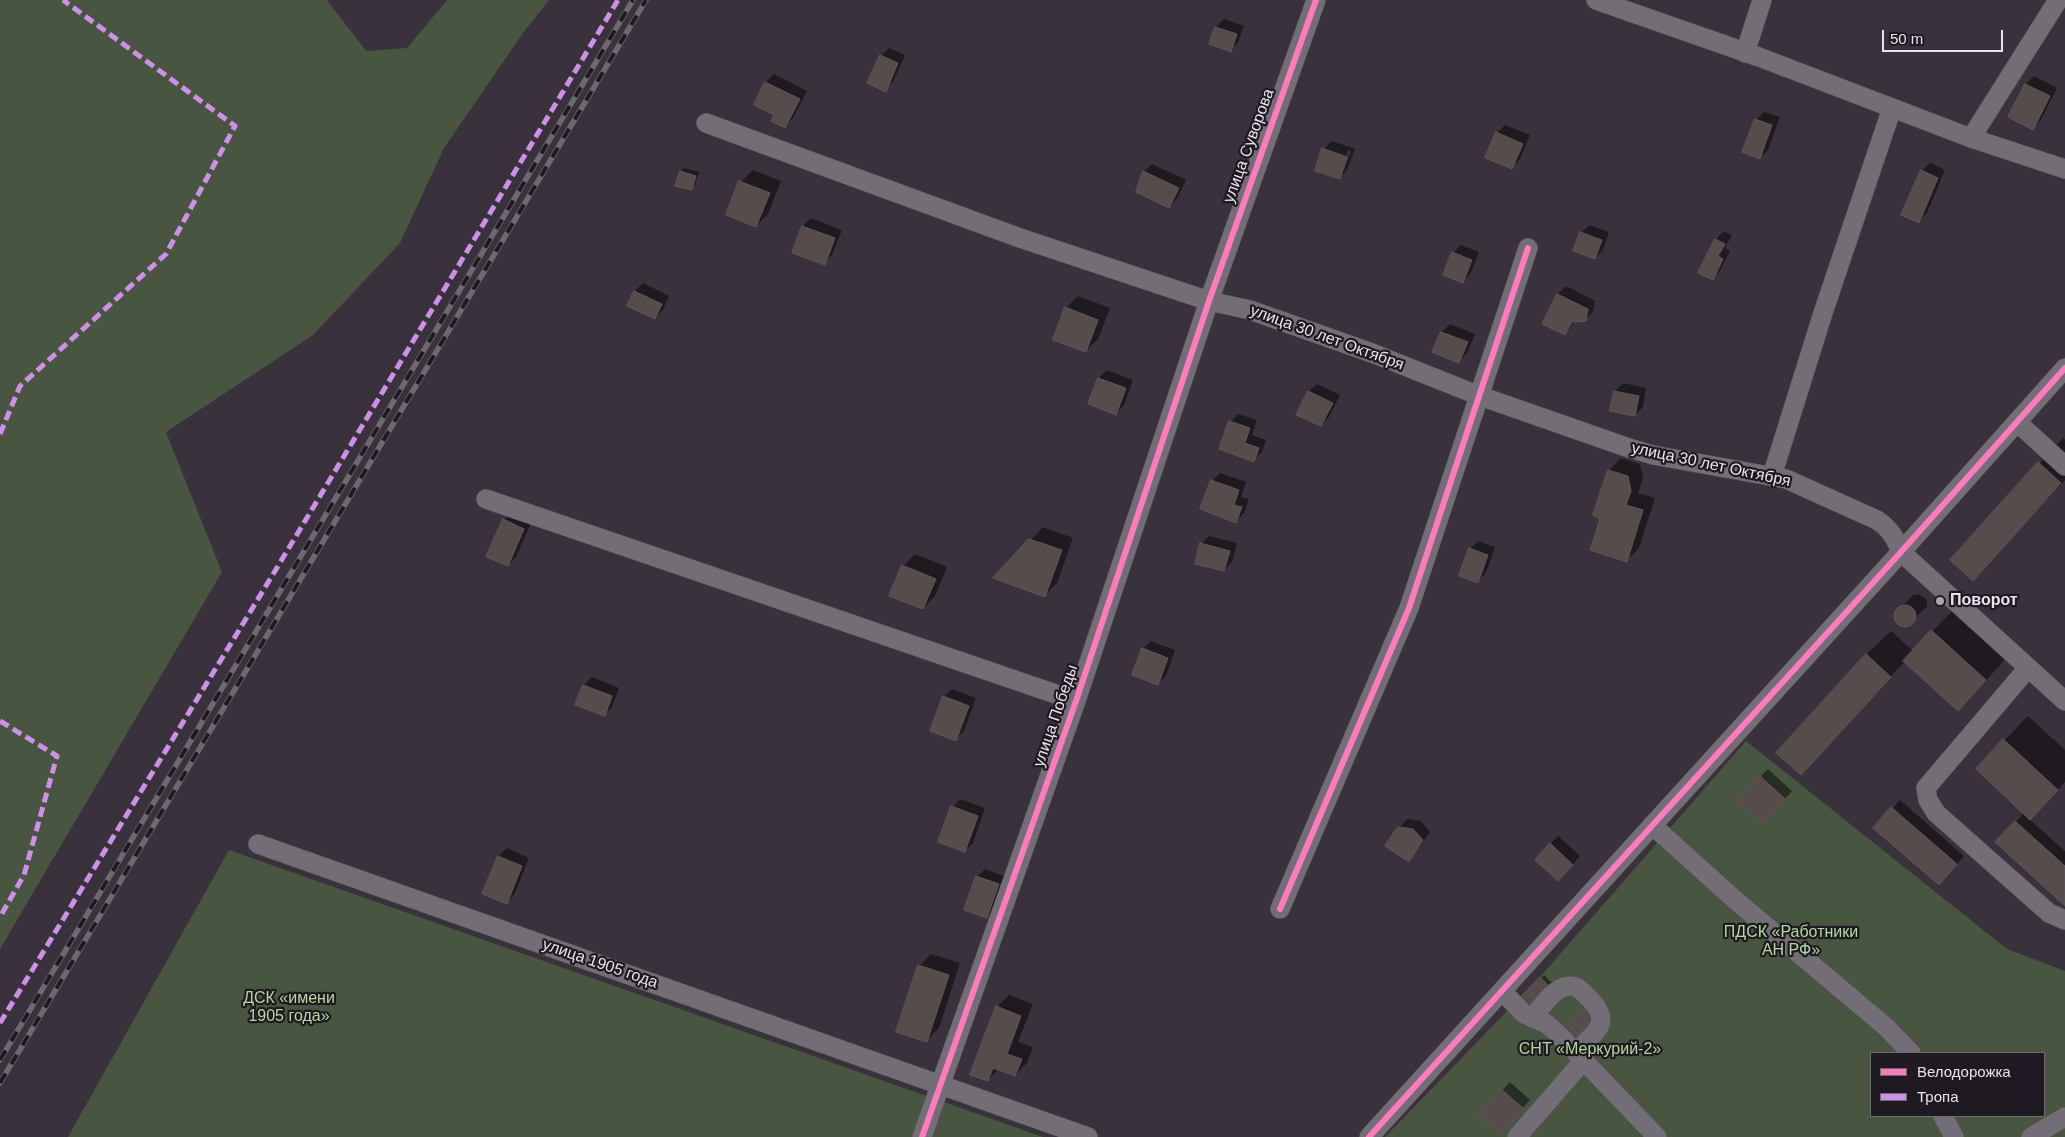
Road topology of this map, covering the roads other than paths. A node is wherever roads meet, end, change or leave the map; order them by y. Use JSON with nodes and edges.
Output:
{"nodes":[{"id":1,"x":1316,"y":0,"type":"edge"},
{"id":2,"x":1596,"y":0,"type":"edge"},
{"id":3,"x":1762,"y":0,"type":"edge"},
{"id":4,"x":2058,"y":0,"type":"edge"},
{"id":5,"x":1745,"y":52,"type":"junction"},
{"id":6,"x":1892,"y":108,"type":"junction"},
{"id":7,"x":706,"y":123,"type":"dead end"},
{"id":8,"x":1971,"y":138,"type":"junction"},
{"id":9,"x":2065,"y":169,"type":"edge"},
{"id":10,"x":1528,"y":248,"type":"dead end"},
{"id":11,"x":1209,"y":301,"type":"junction"},
{"id":12,"x":2065,"y":368,"type":"edge"},
{"id":13,"x":1480,"y":396,"type":"junction"},
{"id":14,"x":2017,"y":422,"type":"junction"},
{"id":15,"x":2065,"y":466,"type":"edge"},
{"id":16,"x":1772,"y":476,"type":"junction"},
{"id":17,"x":486,"y":499,"type":"dead end"},
{"id":18,"x":1901,"y":552,"type":"junction"},
{"id":19,"x":2028,"y":668,"type":"junction"},
{"id":20,"x":1076,"y":701,"type":"junction"},
{"id":21,"x":2065,"y":701,"type":"edge"},
{"id":22,"x":1652,"y":825,"type":"junction"},
{"id":23,"x":258,"y":844,"type":"dead end"},
{"id":24,"x":1280,"y":909,"type":"dead end"},
{"id":25,"x":2065,"y":920,"type":"edge"},
{"id":26,"x":1508,"y":997,"type":"junction"},
{"id":27,"x":1532,"y":1018,"type":"junction"},
{"id":28,"x":1910,"y":1052,"type":"edge"},
{"id":29,"x":1580,"y":1056,"type":"junction"},
{"id":30,"x":942,"y":1084,"type":"junction"},
{"id":31,"x":1944,"y":1117,"type":"edge"},
{"id":32,"x":2065,"y":1117,"type":"edge"},
{"id":33,"x":922,"y":1137,"type":"edge"},
{"id":34,"x":1088,"y":1137,"type":"edge"},
{"id":35,"x":1369,"y":1137,"type":"edge"},
{"id":36,"x":1517,"y":1137,"type":"edge"},
{"id":37,"x":1657,"y":1137,"type":"edge"},
{"id":38,"x":1954,"y":1137,"type":"edge"},
{"id":39,"x":2031,"y":1137,"type":"edge"}],
"edges":[{"from":1,"to":11,"type":"street","name":"улица Суворова"},
{"from":2,"to":5,"type":"street"},
{"from":3,"to":5,"type":"street"},
{"from":4,"to":8,"type":"street"},
{"from":5,"to":6,"type":"street"},
{"from":6,"to":8,"type":"street"},
{"from":6,"to":16,"type":"street"},
{"from":7,"to":11,"type":"street","name":"улица 30 лет Октября"},
{"from":8,"to":9,"type":"street"},
{"from":10,"to":13,"type":"street"},
{"from":11,"to":13,"type":"street","name":"улица 30 лет Октября"},
{"from":11,"to":20,"type":"street","name":"улица Победы"},
{"from":12,"to":14,"type":"street"},
{"from":13,"to":16,"type":"street","name":"улица 30 лет Октября"},
{"from":13,"to":24,"type":"street"},
{"from":14,"to":15,"type":"street"},
{"from":14,"to":18,"type":"street"},
{"from":16,"to":18,"type":"street","name":"улица 30 лет Октября"},
{"from":17,"to":20,"type":"street"},
{"from":18,"to":19,"type":"street","name":"улица 30 лет Октября"},
{"from":18,"to":22,"type":"street"},
{"from":19,"to":21,"type":"street","name":"улица 30 лет Октября"},
{"from":19,"to":25,"type":"street"},
{"from":20,"to":30,"type":"street","name":"улица Победы"},
{"from":22,"to":26,"type":"street"},
{"from":22,"to":28,"type":"street"},
{"from":23,"to":30,"type":"street","name":"улица 1905 года"},
{"from":26,"to":27,"type":"street"},
{"from":26,"to":35,"type":"street"},
{"from":27,"to":29,"type":"street"},
{"from":27,"to":29,"type":"street"},
{"from":29,"to":36,"type":"street"},
{"from":29,"to":37,"type":"street"},
{"from":30,"to":33,"type":"street","name":"улица Победы"},
{"from":30,"to":34,"type":"street","name":"улица 1905 года"},
{"from":31,"to":38,"type":"street"},
{"from":32,"to":39,"type":"street"}]}
